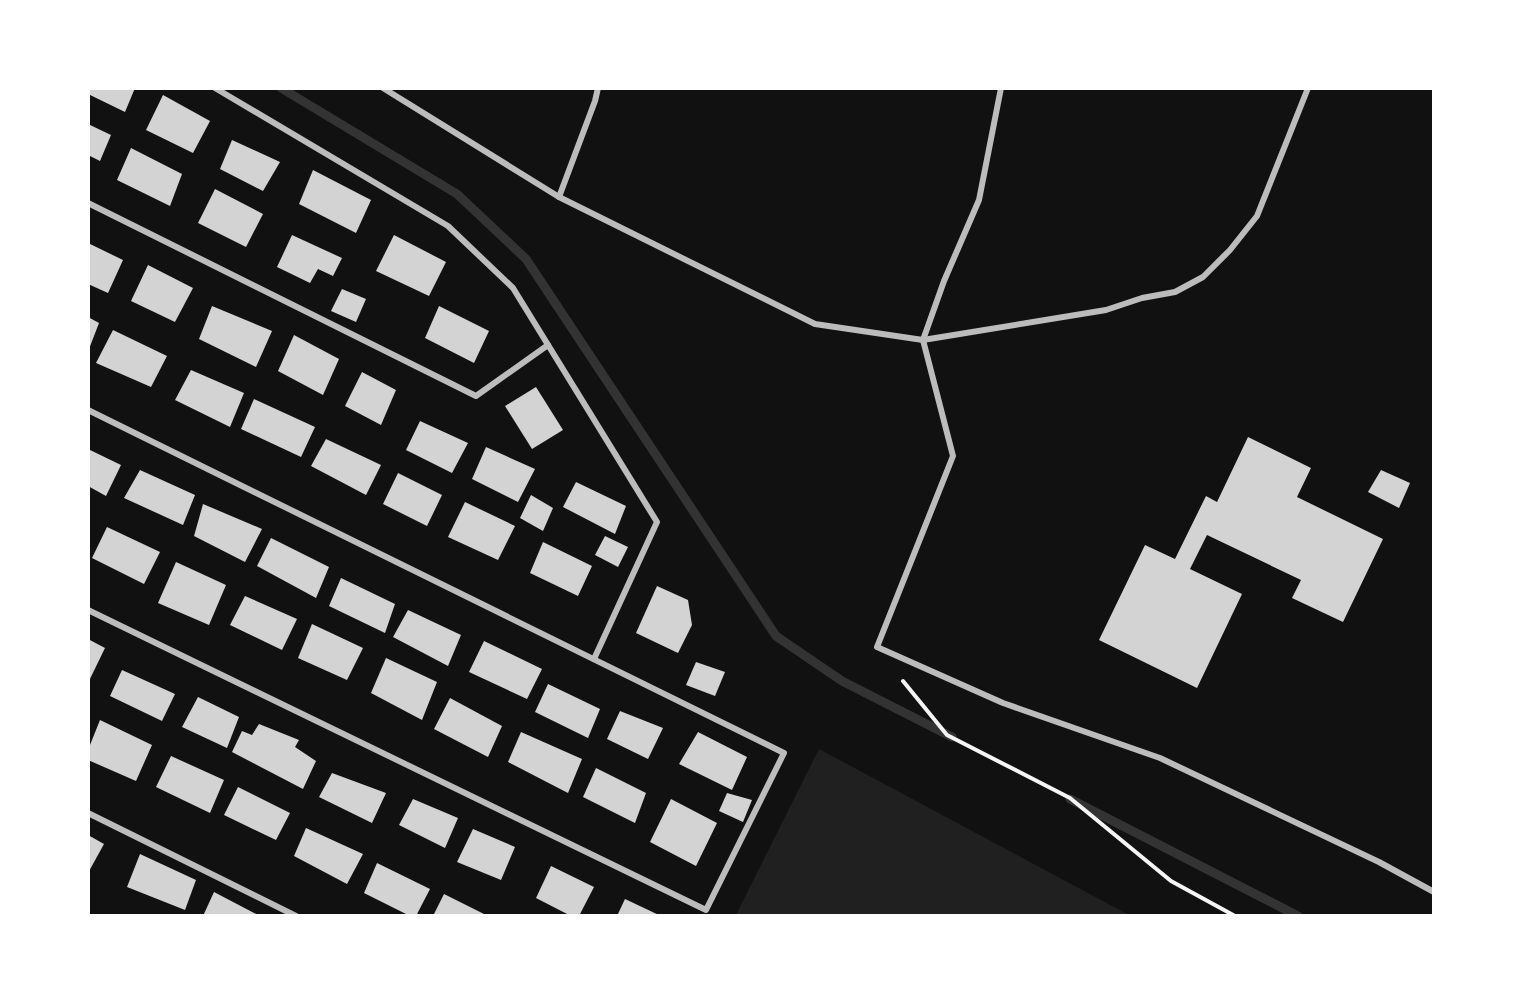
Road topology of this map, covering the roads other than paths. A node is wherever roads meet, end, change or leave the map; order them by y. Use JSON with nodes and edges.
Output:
{"nodes":[{"id":1,"x":215,"y":88,"type":"edge"},
{"id":2,"x":383,"y":88,"type":"edge"},
{"id":3,"x":598,"y":88,"type":"edge"},
{"id":4,"x":1001,"y":88,"type":"edge"},
{"id":5,"x":1308,"y":88,"type":"edge"},
{"id":6,"x":560,"y":197,"type":"junction"},
{"id":7,"x":88,"y":203,"type":"edge"},
{"id":8,"x":923,"y":340,"type":"junction"},
{"id":9,"x":548,"y":345,"type":"junction"},
{"id":10,"x":88,"y":410,"type":"edge"},
{"id":11,"x":88,"y":610,"type":"edge"},
{"id":12,"x":594,"y":659,"type":"junction"},
{"id":13,"x":88,"y":813,"type":"edge"},
{"id":14,"x":1434,"y":892,"type":"edge"},
{"id":15,"x":705,"y":913,"type":"edge"},
{"id":16,"x":296,"y":915,"type":"edge"}],
"edges":[{"from":1,"to":9,"type":"street"},
{"from":2,"to":6,"type":"street"},
{"from":3,"to":6,"type":"street"},
{"from":4,"to":8,"type":"street"},
{"from":5,"to":8,"type":"street"},
{"from":6,"to":8,"type":"street"},
{"from":7,"to":9,"type":"street"},
{"from":8,"to":14,"type":"street"},
{"from":9,"to":12,"type":"street"},
{"from":10,"to":12,"type":"street"},
{"from":11,"to":15,"type":"street"},
{"from":12,"to":15,"type":"street"},
{"from":13,"to":16,"type":"street"}]}
